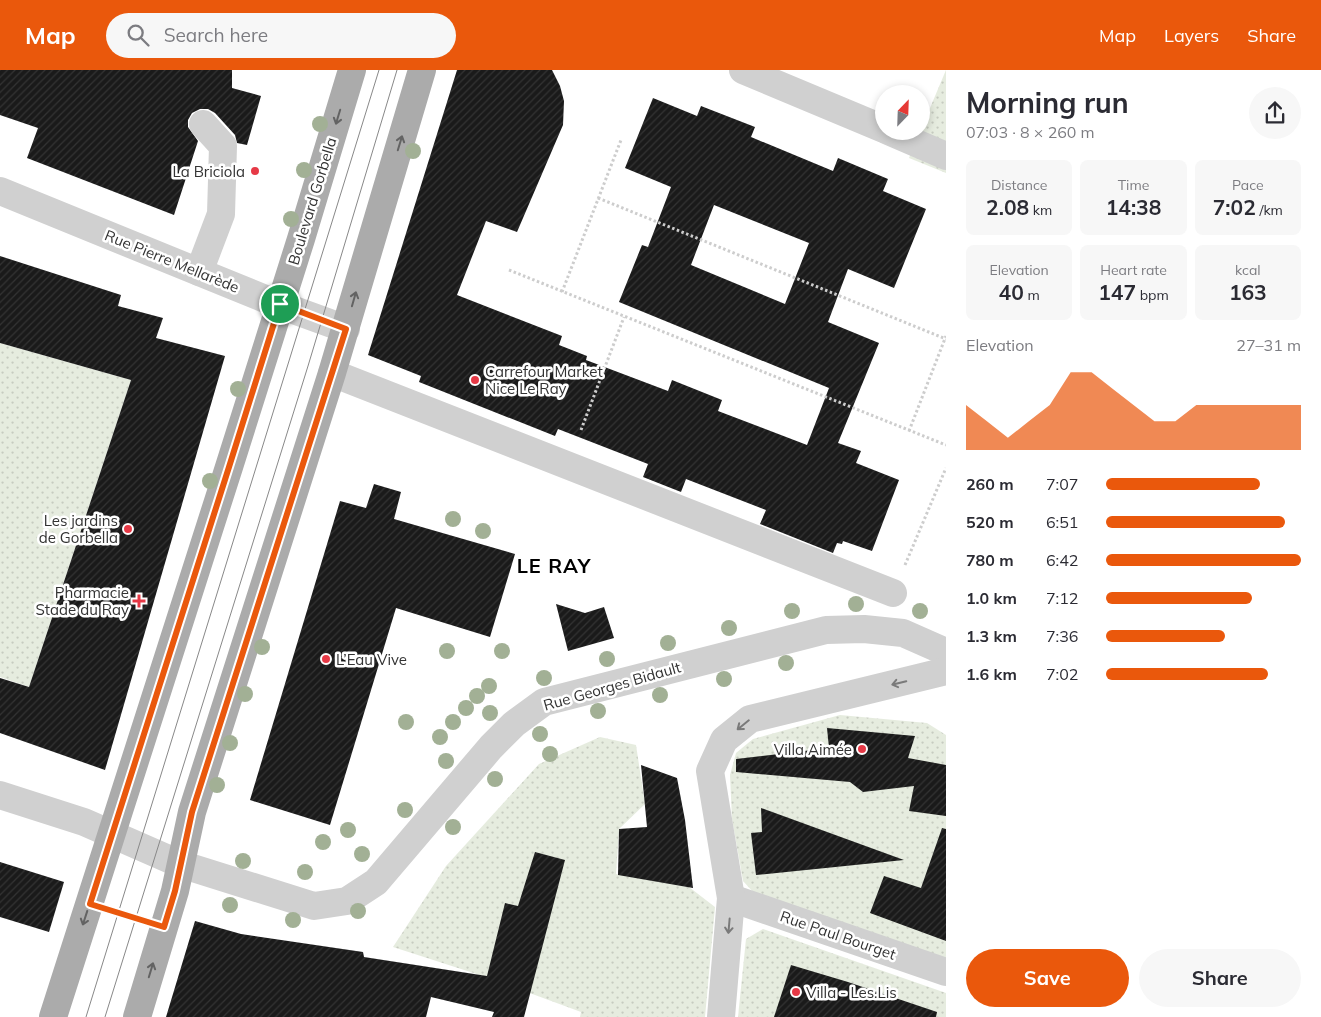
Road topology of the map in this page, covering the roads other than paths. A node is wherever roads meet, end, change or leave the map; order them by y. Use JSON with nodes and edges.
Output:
{"nodes":[{"id":1,"x":352,"y":70,"type":"edge"},
{"id":2,"x":422,"y":70,"type":"edge"},
{"id":3,"x":743,"y":70,"type":"edge"},
{"id":4,"x":203,"y":124,"type":"dead end"},
{"id":5,"x":875,"y":125,"type":"edge"},
{"id":6,"x":909,"y":140,"type":"edge"},
{"id":7,"x":946,"y":156,"type":"edge"},
{"id":8,"x":0,"y":191,"type":"edge"},
{"id":9,"x":199,"y":272,"type":"junction"},
{"id":10,"x":280,"y":304,"type":"junction"},
{"id":11,"x":346,"y":329,"type":"junction"},
{"id":12,"x":332,"y":373,"type":"junction"},
{"id":13,"x":893,"y":593,"type":"road end"},
{"id":14,"x":946,"y":652,"type":"edge"},
{"id":15,"x":946,"y":671,"type":"edge"},
{"id":16,"x":0,"y":795,"type":"edge"},
{"id":17,"x":112,"y":834,"type":"junction"},
{"id":18,"x":180,"y":864,"type":"junction"},
{"id":19,"x":731,"y":898,"type":"junction"},
{"id":20,"x":946,"y":972,"type":"edge"},
{"id":21,"x":53,"y":1017,"type":"edge"},
{"id":22,"x":137,"y":1017,"type":"edge"},
{"id":23,"x":722,"y":1017,"type":"edge"}],
"edges":[{"from":1,"to":10,"type":"main road","name":"Boulevard Gorbella","one_way":true},
{"from":11,"to":2,"type":"main road","one_way":true},
{"from":3,"to":5,"type":"street"},
{"from":4,"to":9,"type":"street"},
{"from":6,"to":7,"type":"street"},
{"from":8,"to":9,"type":"street","name":"Rue Pierre Mellarède"},
{"from":9,"to":10,"type":"street","name":"Rue Pierre Mellarède"},
{"from":10,"to":11,"type":"street","name":"Rue Pierre Mellarède"},
{"from":10,"to":17,"type":"main road","name":"Boulevard Gorbella"},
{"from":11,"to":12,"type":"main road"},
{"from":12,"to":13,"type":"street"},
{"from":12,"to":18,"type":"main road"},
{"from":14,"to":18,"type":"street","name":"Rue Georges Bidault"},
{"from":15,"to":19,"type":"street","one_way":true},
{"from":16,"to":17,"type":"street","name":"Rue Georges Bidault"},
{"from":17,"to":18,"type":"street","name":"Rue Georges Bidault"},
{"from":17,"to":21,"type":"main road","name":"Boulevard Gorbella","one_way":true},
{"from":22,"to":18,"type":"main road","one_way":true},
{"from":19,"to":20,"type":"street","name":"Rue Paul Bourget"},
{"from":19,"to":23,"type":"street","one_way":true}]}
